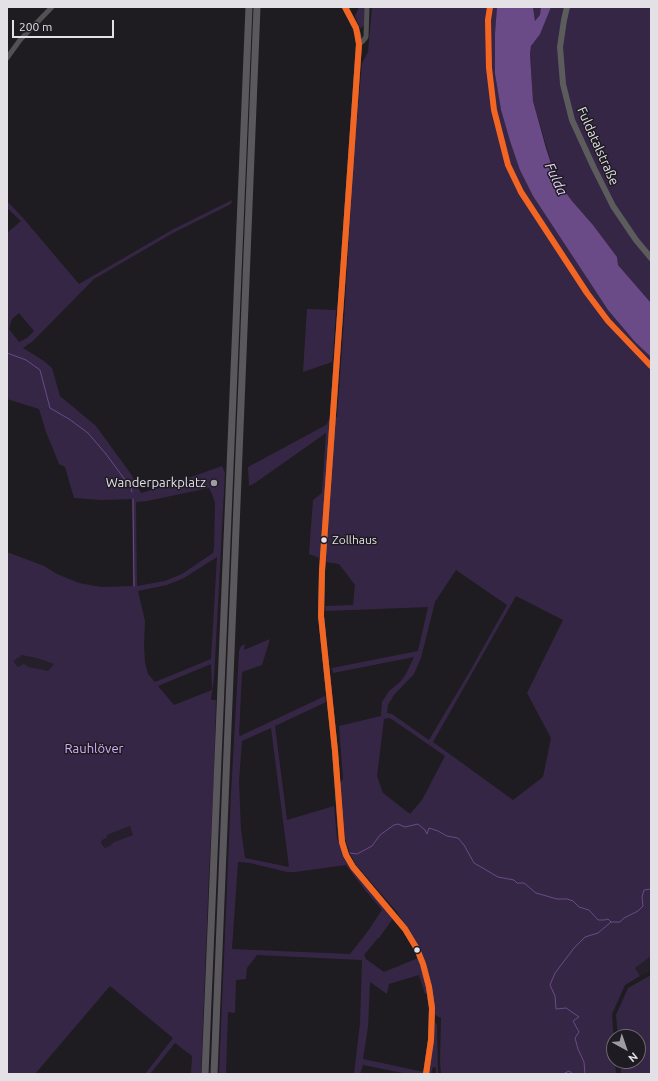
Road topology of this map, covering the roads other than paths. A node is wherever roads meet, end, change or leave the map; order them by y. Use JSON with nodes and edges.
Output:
{"nodes":[{"id":1,"x":52,"y":7,"type":"edge"},
{"id":2,"x":249,"y":7,"type":"edge"},
{"id":3,"x":257,"y":7,"type":"edge"},
{"id":4,"x":345,"y":7,"type":"edge"},
{"id":5,"x":367,"y":7,"type":"edge"},
{"id":6,"x":490,"y":7,"type":"edge"},
{"id":7,"x":567,"y":7,"type":"edge"},
{"id":8,"x":359,"y":44,"type":"junction"},
{"id":9,"x":7,"y":58,"type":"edge"},
{"id":10,"x":651,"y":258,"type":"edge"},
{"id":11,"x":651,"y":366,"type":"edge"},
{"id":12,"x":205,"y":1074,"type":"edge"},
{"id":13,"x":214,"y":1074,"type":"edge"},
{"id":14,"x":426,"y":1074,"type":"edge"}],
"edges":[{"from":1,"to":9,"type":"street"},
{"from":2,"to":12,"type":"highway"},
{"from":3,"to":13,"type":"highway"},
{"from":4,"to":8,"type":"main road"},
{"from":5,"to":8,"type":"street"},
{"from":6,"to":11,"type":"street"},
{"from":7,"to":10,"type":"main road","name":"Fuldatalstraße"},
{"from":8,"to":14,"type":"main road"}]}
